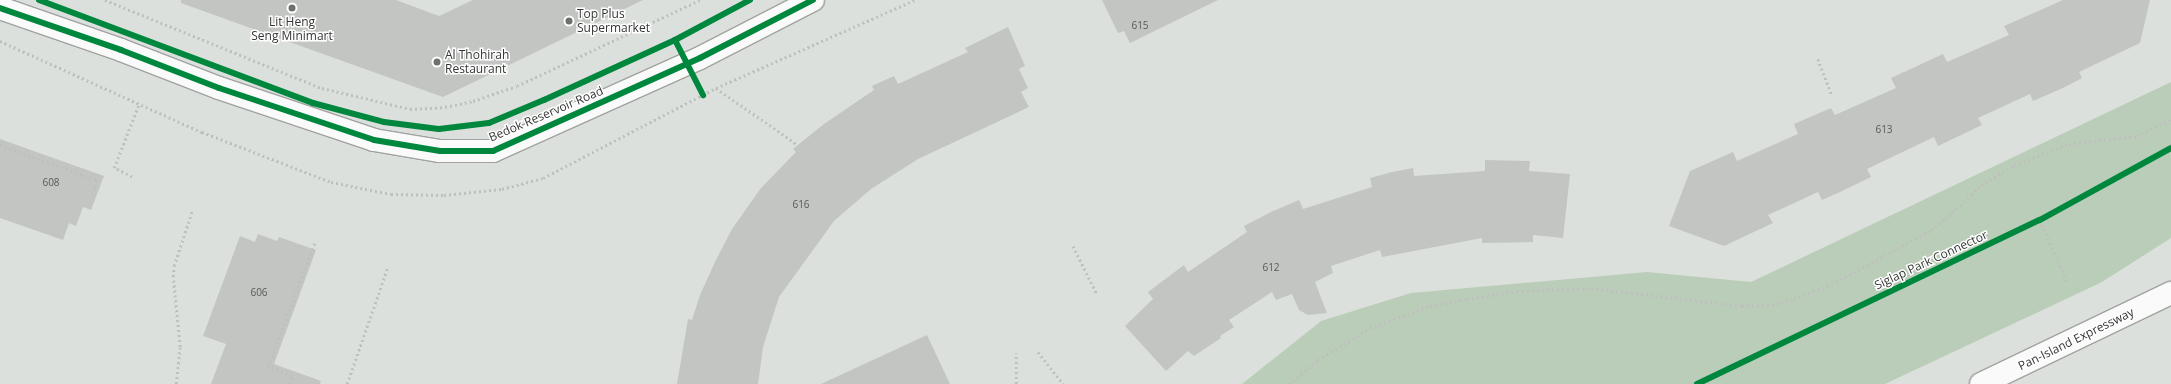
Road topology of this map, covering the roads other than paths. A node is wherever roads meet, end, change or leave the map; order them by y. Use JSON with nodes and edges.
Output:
{"nodes":[{"id":1,"x":813,"y":0,"type":"edge"},
{"id":2,"x":0,"y":8,"type":"edge"},
{"id":3,"x":2171,"y":293,"type":"edge"},
{"id":4,"x":1981,"y":384,"type":"edge"}],
"edges":[{"from":1,"to":2,"type":"main road","name":"Bedok Reservoir Road"},
{"from":3,"to":4,"type":"main road","name":"Pan-Island Expressway"}]}
